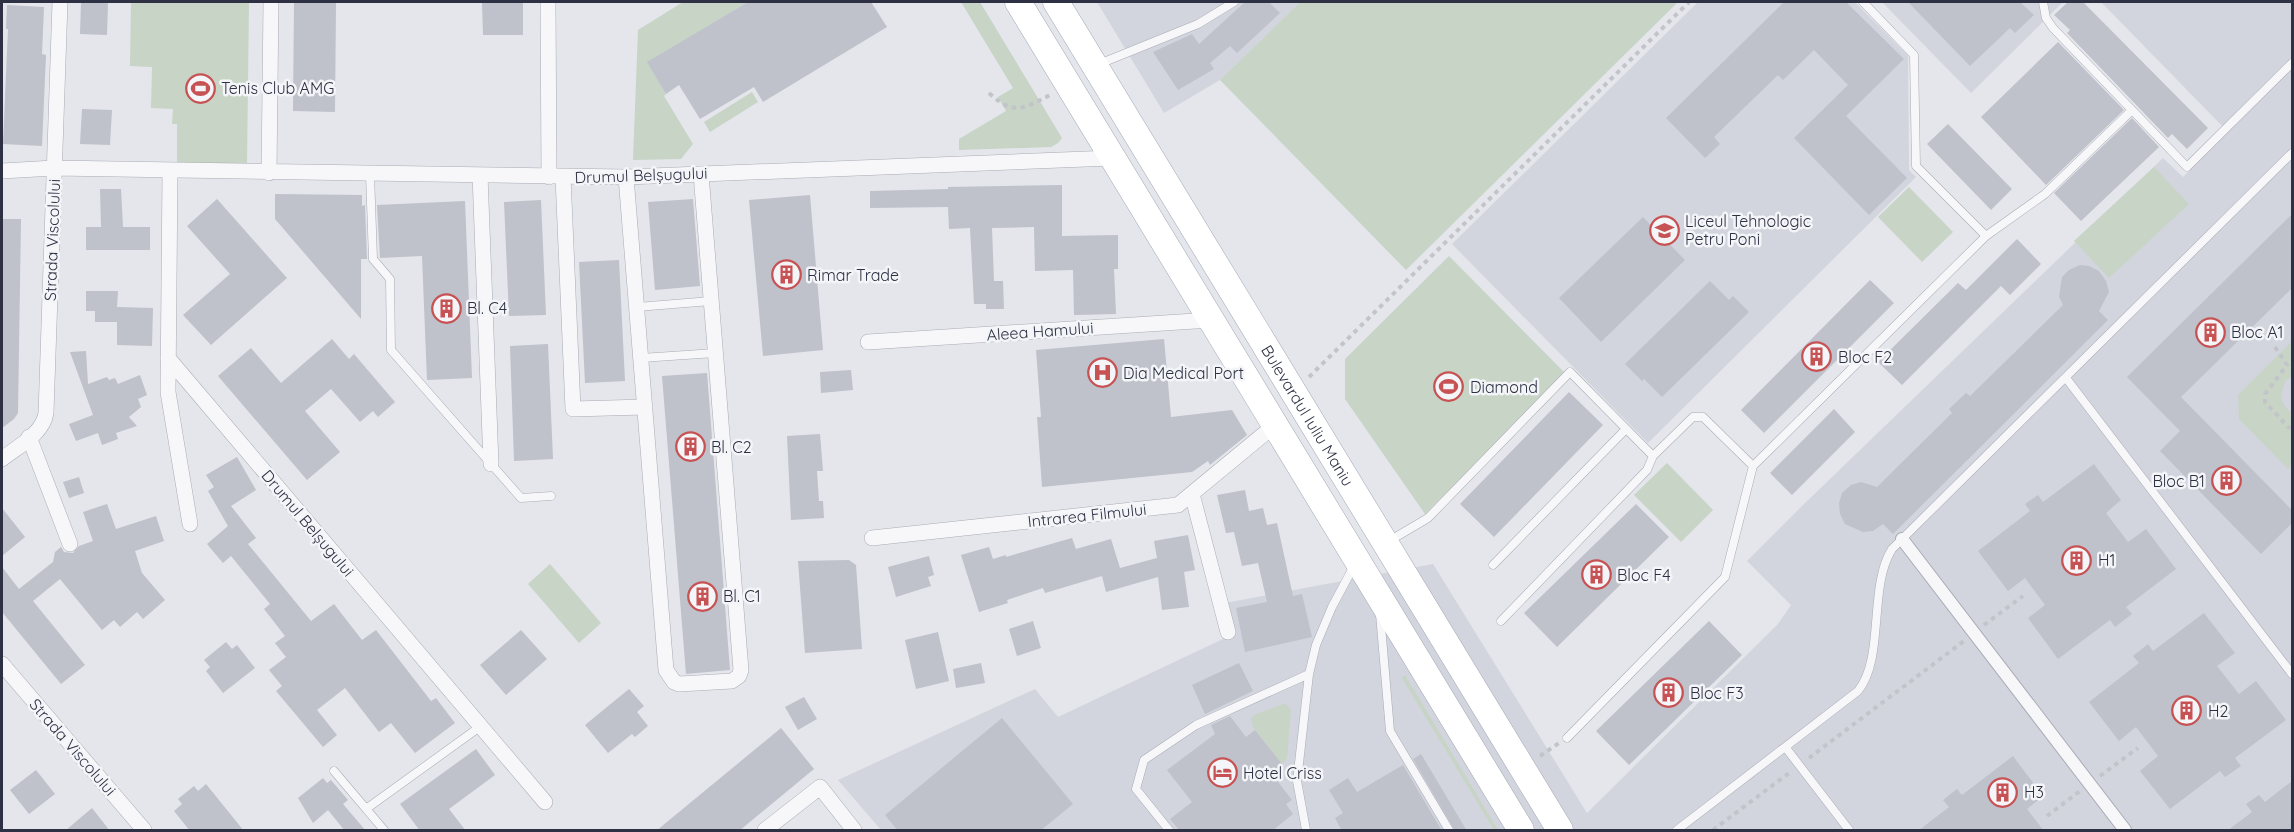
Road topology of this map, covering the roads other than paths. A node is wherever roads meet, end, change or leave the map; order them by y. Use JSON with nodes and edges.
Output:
{"nodes":[{"id":1,"x":60,"y":2,"type":"edge"},
{"id":2,"x":271,"y":2,"type":"edge"},
{"id":3,"x":548,"y":2,"type":"edge"},
{"id":4,"x":1018,"y":2,"type":"edge"},
{"id":5,"x":1056,"y":2,"type":"edge"},
{"id":6,"x":1234,"y":2,"type":"edge"},
{"id":7,"x":1863,"y":2,"type":"edge"},
{"id":8,"x":2043,"y":2,"type":"edge"},
{"id":9,"x":2292,"y":63,"type":"edge"},
{"id":10,"x":1095,"y":66,"type":"junction"},
{"id":11,"x":1068,"y":84,"type":"junction"},
{"id":12,"x":2132,"y":110,"type":"junction"},
{"id":13,"x":2292,"y":153,"type":"edge"},
{"id":14,"x":1112,"y":158,"type":"junction"},
{"id":15,"x":54,"y":168,"type":"junction"},
{"id":16,"x":2,"y":171,"type":"edge"},
{"id":17,"x":170,"y":172,"type":"junction"},
{"id":18,"x":269,"y":173,"type":"junction"},
{"id":19,"x":370,"y":174,"type":"junction"},
{"id":20,"x":701,"y":174,"type":"junction"},
{"id":21,"x":480,"y":175,"type":"junction"},
{"id":22,"x":556,"y":177,"type":"junction"},
{"id":23,"x":626,"y":177,"type":"junction"},
{"id":24,"x":1986,"y":236,"type":"junction"},
{"id":25,"x":711,"y":301,"type":"junction"},
{"id":26,"x":637,"y":307,"type":"junction"},
{"id":27,"x":1211,"y":320,"type":"junction"},
{"id":28,"x":868,"y":342,"type":"dead end"},
{"id":29,"x":715,"y":353,"type":"junction"},
{"id":30,"x":168,"y":358,"type":"junction"},
{"id":31,"x":641,"y":358,"type":"junction"},
{"id":32,"x":2066,"y":378,"type":"junction"},
{"id":33,"x":645,"y":407,"type":"junction"},
{"id":34,"x":1275,"y":426,"type":"junction"},
{"id":35,"x":1626,"y":429,"type":"junction"},
{"id":36,"x":29,"y":437,"type":"junction"},
{"id":37,"x":1653,"y":456,"type":"junction"},
{"id":38,"x":2,"y":459,"type":"edge"},
{"id":39,"x":491,"y":464,"type":"junction"},
{"id":40,"x":1753,"y":466,"type":"junction"},
{"id":41,"x":1192,"y":494,"type":"junction"},
{"id":42,"x":551,"y":496,"type":"dead end"},
{"id":43,"x":190,"y":524,"type":"dead end"},
{"id":44,"x":872,"y":538,"type":"dead end"},
{"id":45,"x":1902,"y":539,"type":"junction"},
{"id":46,"x":1385,"y":543,"type":"junction"},
{"id":47,"x":70,"y":544,"type":"dead end"},
{"id":48,"x":1357,"y":561,"type":"junction"},
{"id":49,"x":1493,"y":565,"type":"dead end"},
{"id":50,"x":1378,"y":597,"type":"junction"},
{"id":51,"x":1501,"y":621,"type":"dead end"},
{"id":52,"x":1228,"y":632,"type":"dead end"},
{"id":53,"x":2,"y":664,"type":"edge"},
{"id":54,"x":1309,"y":674,"type":"junction"},
{"id":55,"x":2292,"y":674,"type":"edge"},
{"id":56,"x":481,"y":726,"type":"junction"},
{"id":57,"x":1567,"y":738,"type":"road end"},
{"id":58,"x":1786,"y":748,"type":"junction"},
{"id":59,"x":334,"y":771,"type":"dead end"},
{"id":60,"x":545,"y":802,"type":"dead end"},
{"id":61,"x":366,"y":809,"type":"junction"},
{"id":62,"x":144,"y":831,"type":"edge"},
{"id":63,"x":384,"y":831,"type":"edge"},
{"id":64,"x":765,"y":831,"type":"edge"},
{"id":65,"x":854,"y":831,"type":"edge"},
{"id":66,"x":1169,"y":831,"type":"edge"},
{"id":67,"x":1305,"y":831,"type":"edge"},
{"id":68,"x":1449,"y":831,"type":"edge"},
{"id":69,"x":1521,"y":831,"type":"edge"},
{"id":70,"x":1560,"y":831,"type":"edge"},
{"id":71,"x":1677,"y":831,"type":"edge"},
{"id":72,"x":1849,"y":831,"type":"edge"},
{"id":73,"x":2124,"y":831,"type":"edge"}],
"edges":[{"from":1,"to":15,"type":"street","name":"Strada Viscolului"},
{"from":2,"to":18,"type":"street"},
{"from":3,"to":22,"type":"street"},
{"from":4,"to":11,"type":"main road","name":"Bulevardul Iuliu Maniu"},
{"from":5,"to":10,"type":"main road","name":"Bulevardul Iuliu Maniu"},
{"from":6,"to":10,"type":"lane"},
{"from":7,"to":24,"type":"lane"},
{"from":8,"to":12,"type":"lane"},
{"from":9,"to":12,"type":"lane"},
{"from":10,"to":11,"type":"main road"},
{"from":10,"to":46,"type":"main road","name":"Bulevardul Iuliu Maniu"},
{"from":11,"to":14,"type":"main road","name":"Bulevardul Iuliu Maniu"},
{"from":12,"to":24,"type":"lane"},
{"from":13,"to":32,"type":"lane"},
{"from":14,"to":20,"type":"street","name":"Drumul Belșugului"},
{"from":14,"to":27,"type":"main road","name":"Bulevardul Iuliu Maniu"},
{"from":15,"to":16,"type":"street","name":"Drumul Belșugului"},
{"from":15,"to":17,"type":"street","name":"Drumul Belșugului"},
{"from":15,"to":36,"type":"street","name":"Strada Viscolului"},
{"from":17,"to":18,"type":"street","name":"Drumul Belșugului"},
{"from":17,"to":30,"type":"street"},
{"from":18,"to":19,"type":"street","name":"Drumul Belșugului"},
{"from":19,"to":21,"type":"street","name":"Drumul Belșugului"},
{"from":19,"to":39,"type":"lane"},
{"from":20,"to":23,"type":"street","name":"Drumul Belșugului"},
{"from":20,"to":25,"type":"street"},
{"from":21,"to":22,"type":"street","name":"Drumul Belșugului"},
{"from":21,"to":39,"type":"street"},
{"from":22,"to":23,"type":"street","name":"Drumul Belșugului"},
{"from":22,"to":33,"type":"street"},
{"from":23,"to":26,"type":"street"},
{"from":24,"to":40,"type":"lane"},
{"from":25,"to":26,"type":"lane"},
{"from":25,"to":29,"type":"street"},
{"from":26,"to":31,"type":"street"},
{"from":27,"to":28,"type":"street","name":"Aleea Hamului"},
{"from":27,"to":34,"type":"main road","name":"Bulevardul Iuliu Maniu"},
{"from":29,"to":31,"type":"lane"},
{"from":29,"to":33,"type":"street"},
{"from":30,"to":43,"type":"street"},
{"from":30,"to":56,"type":"street","name":"Drumul Belșugului"},
{"from":31,"to":33,"type":"street"},
{"from":32,"to":45,"type":"lane"},
{"from":32,"to":55,"type":"lane"},
{"from":34,"to":41,"type":"street","name":"Intrarea Filmului"},
{"from":34,"to":48,"type":"main road","name":"Bulevardul Iuliu Maniu"},
{"from":35,"to":37,"type":"lane"},
{"from":35,"to":46,"type":"lane"},
{"from":35,"to":49,"type":"lane"},
{"from":36,"to":38,"type":"street","name":"Strada Viscolului"},
{"from":36,"to":47,"type":"street"},
{"from":37,"to":40,"type":"lane"},
{"from":37,"to":51,"type":"lane"},
{"from":39,"to":42,"type":"lane"},
{"from":40,"to":57,"type":"lane"},
{"from":41,"to":44,"type":"street","name":"Intrarea Filmului"},
{"from":41,"to":52,"type":"street"},
{"from":45,"to":58,"type":"lane"},
{"from":45,"to":73,"type":"street"},
{"from":46,"to":48,"type":"main road"},
{"from":46,"to":70,"type":"main road","name":"Bulevardul Iuliu Maniu"},
{"from":48,"to":50,"type":"main road","name":"Bulevardul Iuliu Maniu"},
{"from":48,"to":54,"type":"lane"},
{"from":50,"to":68,"type":"lane"},
{"from":50,"to":69,"type":"main road","name":"Bulevardul Iuliu Maniu"},
{"from":53,"to":62,"type":"street","name":"Strada Viscolului"},
{"from":54,"to":66,"type":"lane"},
{"from":54,"to":67,"type":"lane"},
{"from":56,"to":60,"type":"street","name":"Drumul Belșugului"},
{"from":56,"to":61,"type":"lane"},
{"from":58,"to":71,"type":"lane"},
{"from":58,"to":72,"type":"lane"},
{"from":59,"to":61,"type":"lane"},
{"from":61,"to":63,"type":"lane"},
{"from":64,"to":65,"type":"street"}]}
